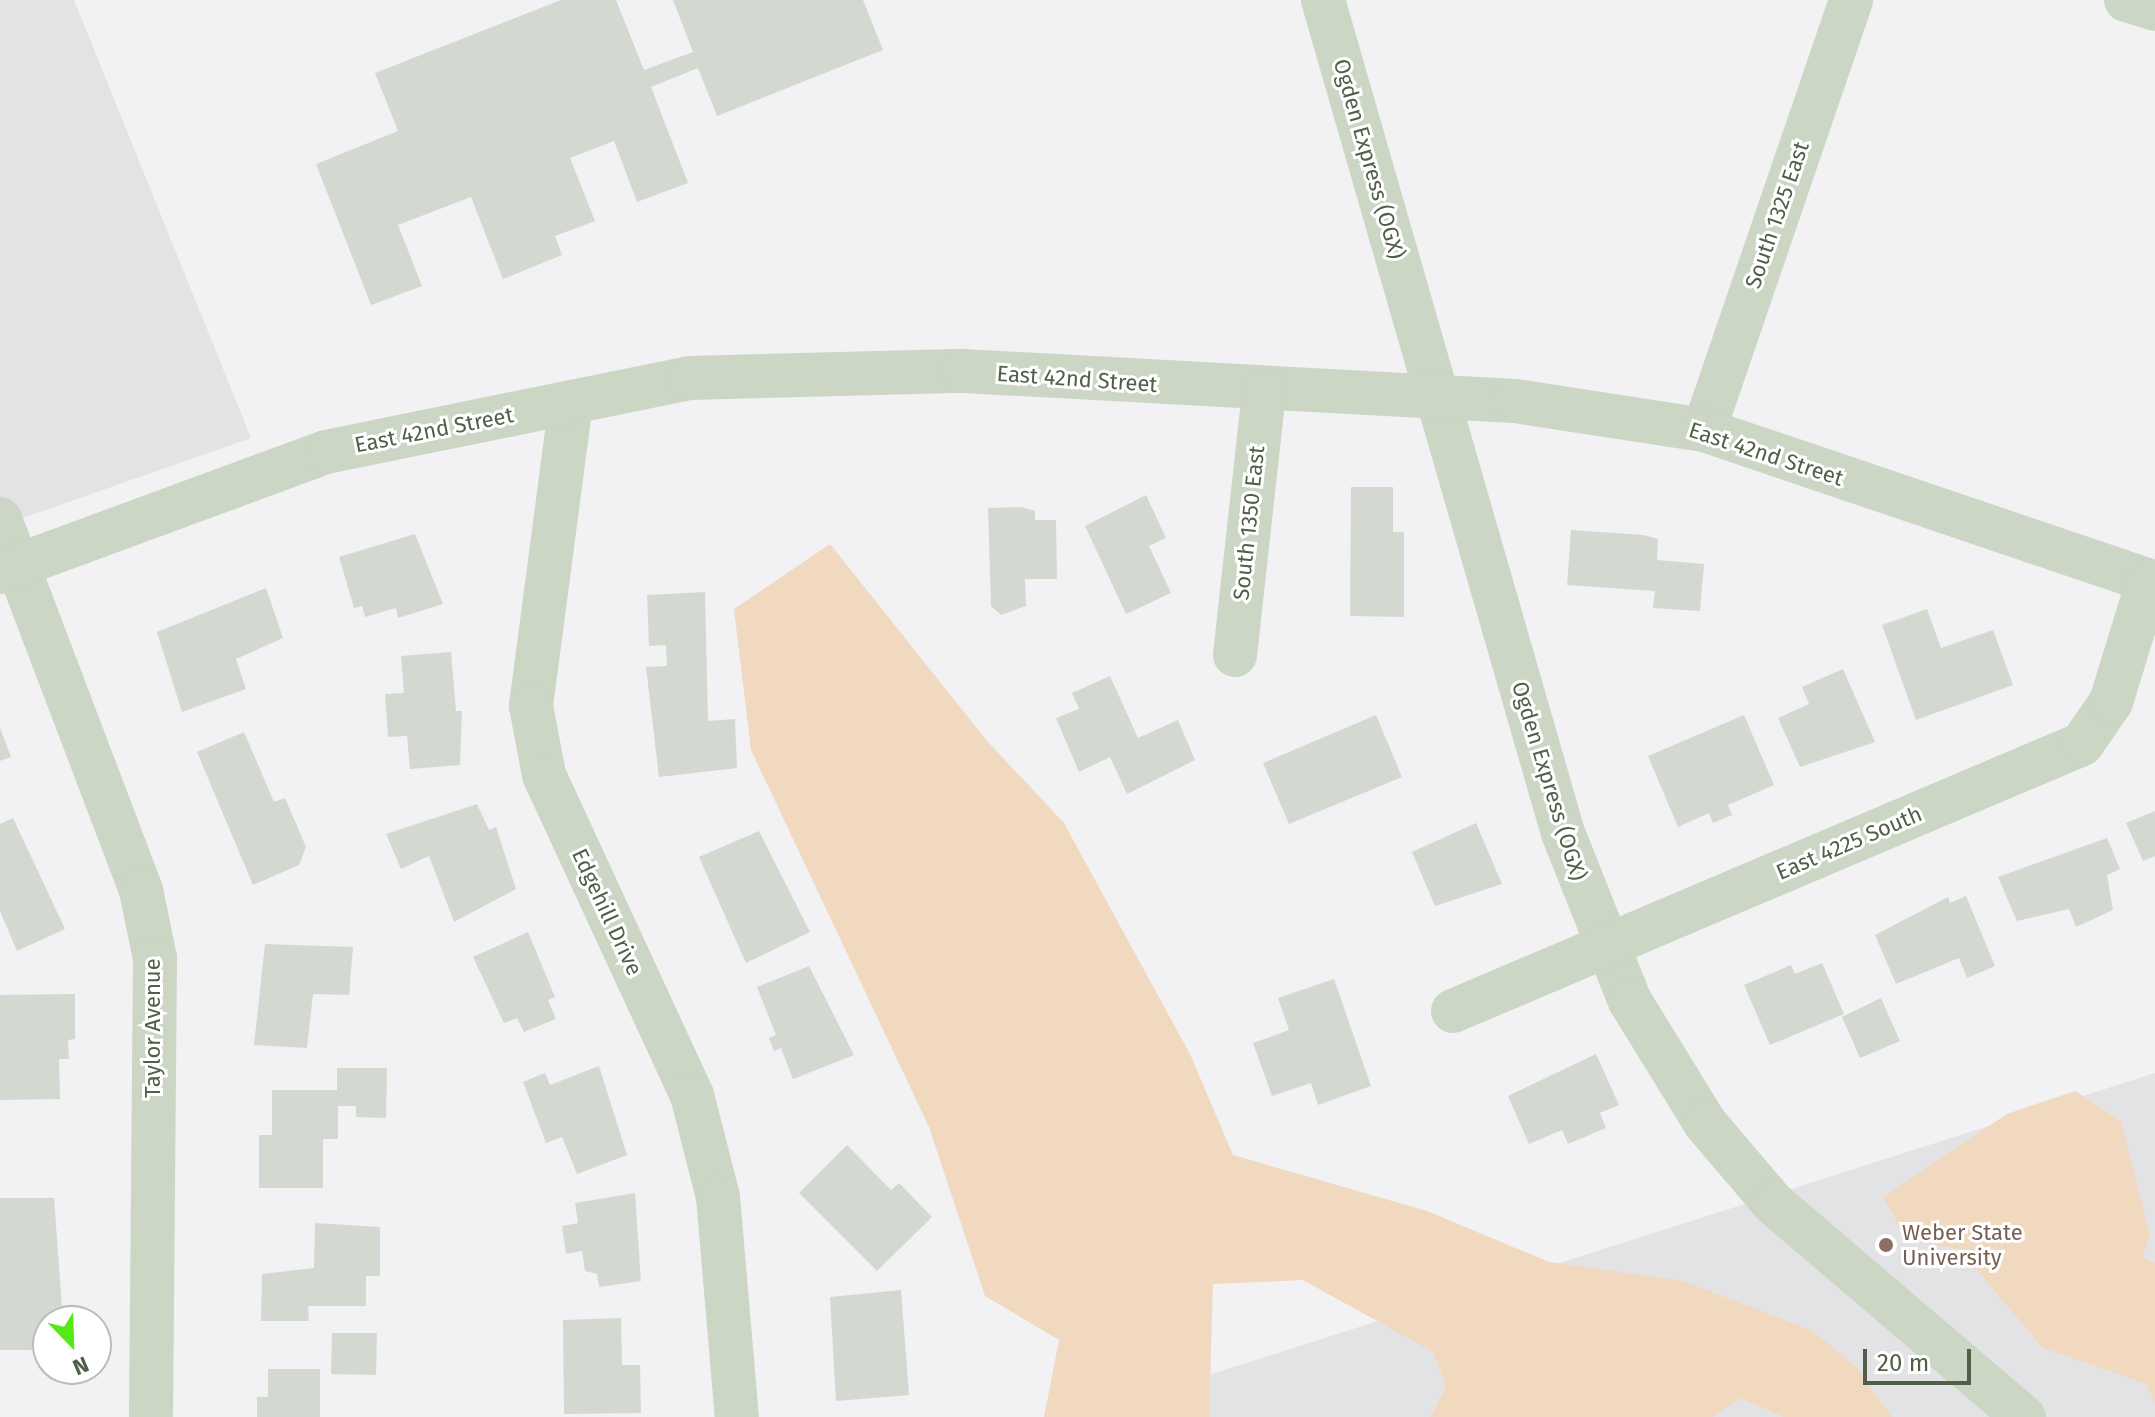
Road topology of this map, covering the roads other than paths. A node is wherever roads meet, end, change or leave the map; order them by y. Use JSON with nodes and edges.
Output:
{"nodes":[{"id":1,"x":1323,"y":0,"type":"edge"},
{"id":2,"x":1851,"y":0,"type":"edge"},
{"id":3,"x":2126,"y":0,"type":"edge"},
{"id":4,"x":2155,"y":9,"type":"edge"},
{"id":5,"x":1264,"y":391,"type":"junction"},
{"id":6,"x":1438,"y":397,"type":"junction"},
{"id":7,"x":571,"y":402,"type":"junction"},
{"id":8,"x":1704,"y":430,"type":"junction"},
{"id":9,"x":0,"y":519,"type":"edge"},
{"id":10,"x":10,"y":569,"type":"edge"},
{"id":11,"x":2151,"y":582,"type":"edge"},
{"id":12,"x":1235,"y":655,"type":"dead end"},
{"id":13,"x":1604,"y":947,"type":"junction"},
{"id":14,"x":1453,"y":1011,"type":"dead end"},
{"id":15,"x":151,"y":1417,"type":"edge"},
{"id":16,"x":737,"y":1417,"type":"edge"},
{"id":17,"x":2024,"y":1417,"type":"edge"}],
"edges":[{"from":1,"to":6,"type":"street","name":"Ogden Express (OGX)"},
{"from":2,"to":8,"type":"street","name":"South 1325 East"},
{"from":3,"to":4,"type":"street"},
{"from":5,"to":6,"type":"street","name":"East 42nd Street"},
{"from":5,"to":7,"type":"street","name":"East 42nd Street"},
{"from":5,"to":12,"type":"street","name":"South 1350 East"},
{"from":6,"to":8,"type":"street","name":"East 42nd Street"},
{"from":6,"to":13,"type":"street","name":"Ogden Express (OGX)"},
{"from":7,"to":10,"type":"street","name":"East 42nd Street"},
{"from":7,"to":16,"type":"street","name":"Edgehill Drive"},
{"from":8,"to":11,"type":"street","name":"East 42nd Street"},
{"from":9,"to":10,"type":"street","name":"Taylor Avenue"},
{"from":10,"to":15,"type":"street","name":"Taylor Avenue"},
{"from":11,"to":13,"type":"street","name":"East 4225 South"},
{"from":13,"to":14,"type":"street","name":"East 4225 South"},
{"from":13,"to":17,"type":"street","name":"Ogden Express (OGX)"}]}
